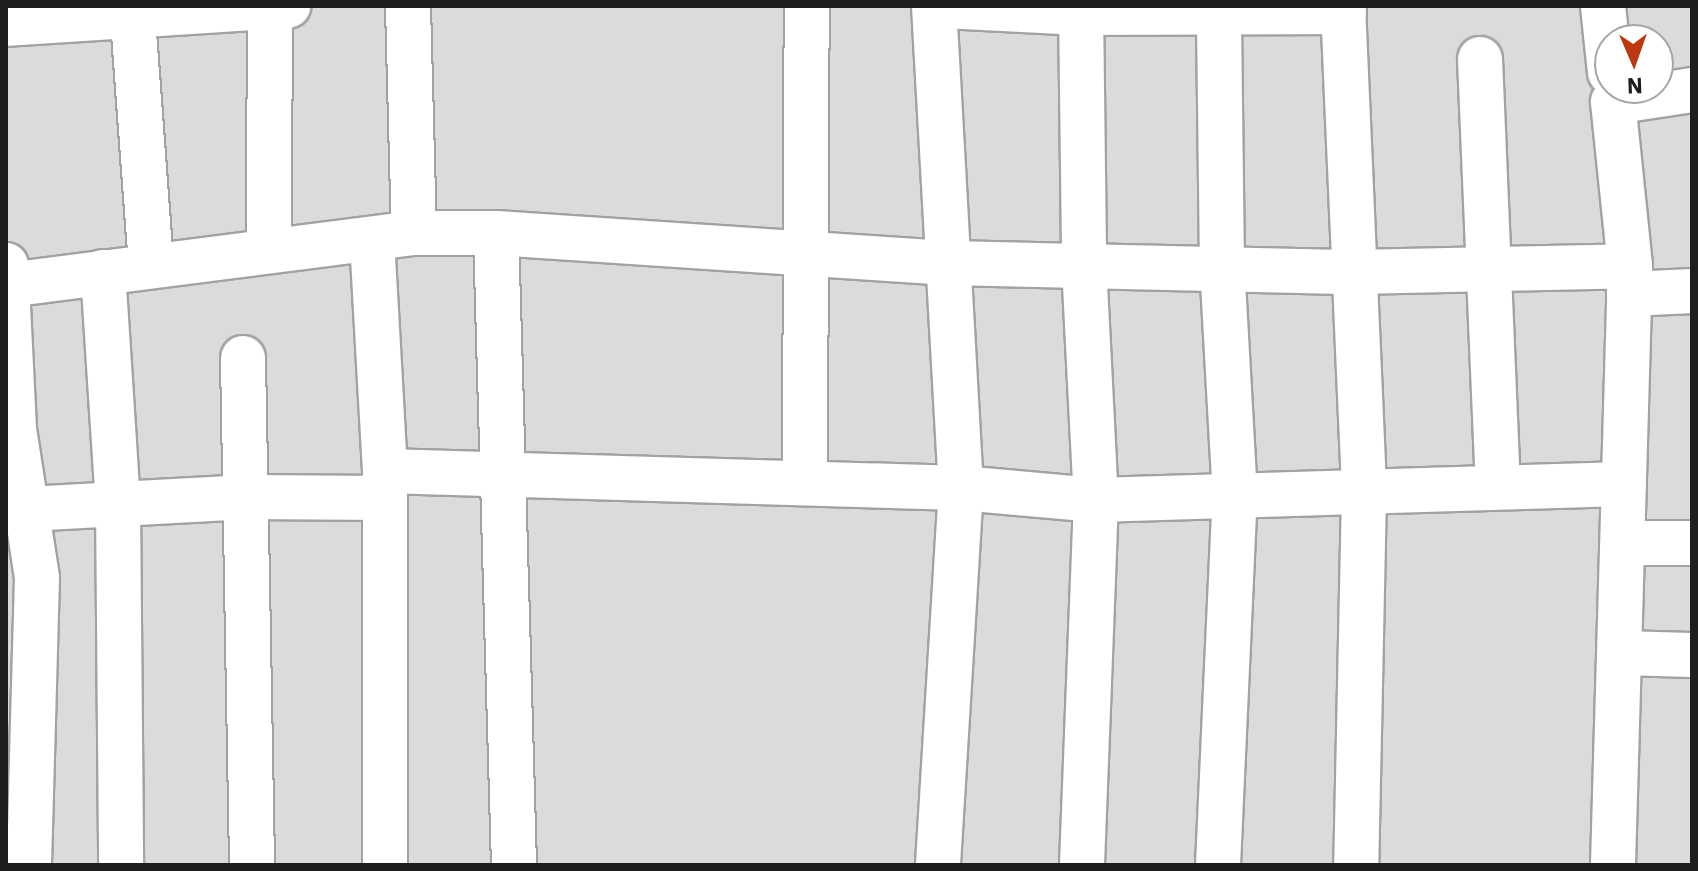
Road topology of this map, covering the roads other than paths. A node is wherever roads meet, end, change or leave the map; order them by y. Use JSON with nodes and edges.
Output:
{"nodes":[{"id":1,"x":270,"y":6,"type":"edge"},
{"id":2,"x":288,"y":6,"type":"edge"},
{"id":3,"x":408,"y":6,"type":"edge"},
{"id":4,"x":807,"y":6,"type":"edge"},
{"id":5,"x":934,"y":6,"type":"edge"},
{"id":6,"x":944,"y":6,"type":"edge"},
{"id":7,"x":1219,"y":8,"type":"edge"},
{"id":8,"x":1344,"y":9,"type":"edge"},
{"id":9,"x":1081,"y":10,"type":"edge"},
{"id":10,"x":133,"y":11,"type":"edge"},
{"id":11,"x":6,"y":24,"type":"edge"},
{"id":12,"x":1480,"y":59,"type":"dead end"},
{"id":13,"x":1613,"y":104,"type":"edge"},
{"id":14,"x":496,"y":233,"type":"junction"},
{"id":15,"x":393,"y":236,"type":"junction"},
{"id":16,"x":269,"y":248,"type":"junction"},
{"id":17,"x":804,"y":251,"type":"junction"},
{"id":18,"x":949,"y":263,"type":"junction"},
{"id":19,"x":151,"y":265,"type":"junction"},
{"id":20,"x":1084,"y":265,"type":"junction"},
{"id":21,"x":1222,"y":267,"type":"junction"},
{"id":22,"x":1490,"y":271,"type":"junction"},
{"id":23,"x":103,"y":272,"type":"junction"},
{"id":24,"x":1354,"y":272,"type":"junction"},
{"id":25,"x":7,"y":275,"type":"edge"},
{"id":26,"x":1629,"y":280,"type":"junction"},
{"id":27,"x":1692,"y":291,"type":"edge"},
{"id":28,"x":243,"y":358,"type":"dead end"},
{"id":29,"x":8,"y":369,"type":"edge"},
{"id":30,"x":505,"y":475,"type":"junction"},
{"id":31,"x":805,"y":482,"type":"junction"},
{"id":32,"x":385,"y":484,"type":"junction"},
{"id":33,"x":1624,"y":484,"type":"junction"},
{"id":34,"x":1498,"y":485,"type":"junction"},
{"id":35,"x":961,"y":488,"type":"junction"},
{"id":36,"x":1364,"y":494,"type":"junction"},
{"id":37,"x":248,"y":497,"type":"junction"},
{"id":38,"x":1235,"y":497,"type":"junction"},
{"id":39,"x":1096,"y":500,"type":"junction"},
{"id":40,"x":118,"y":504,"type":"junction"},
{"id":41,"x":27,"y":509,"type":"junction"},
{"id":42,"x":1624,"y":543,"type":"junction"},
{"id":43,"x":1692,"y":543,"type":"edge"},
{"id":44,"x":1621,"y":653,"type":"junction"},
{"id":45,"x":1692,"y":655,"type":"edge"},
{"id":46,"x":29,"y":865,"type":"edge"},
{"id":47,"x":121,"y":865,"type":"edge"},
{"id":48,"x":252,"y":865,"type":"edge"},
{"id":49,"x":385,"y":865,"type":"edge"},
{"id":50,"x":514,"y":865,"type":"edge"},
{"id":51,"x":938,"y":865,"type":"edge"},
{"id":52,"x":1082,"y":865,"type":"edge"},
{"id":53,"x":1218,"y":865,"type":"edge"},
{"id":54,"x":1356,"y":865,"type":"edge"},
{"id":55,"x":1613,"y":865,"type":"edge"}],
"edges":[{"from":1,"to":2,"type":"street"},
{"from":1,"to":10,"type":"street"},
{"from":1,"to":16,"type":"street"},
{"from":3,"to":15,"type":"street"},
{"from":4,"to":17,"type":"street"},
{"from":5,"to":18,"type":"street"},
{"from":6,"to":9,"type":"street"},
{"from":7,"to":8,"type":"street"},
{"from":7,"to":9,"type":"street"},
{"from":7,"to":21,"type":"street"},
{"from":8,"to":24,"type":"street"},
{"from":9,"to":20,"type":"street"},
{"from":10,"to":11,"type":"street"},
{"from":10,"to":19,"type":"street"},
{"from":12,"to":22,"type":"street"},
{"from":13,"to":26,"type":"street"},
{"from":14,"to":15,"type":"street"},
{"from":14,"to":17,"type":"street"},
{"from":14,"to":30,"type":"street"},
{"from":15,"to":16,"type":"street"},
{"from":15,"to":32,"type":"street"},
{"from":16,"to":19,"type":"street"},
{"from":17,"to":18,"type":"street"},
{"from":17,"to":31,"type":"street"},
{"from":18,"to":20,"type":"street"},
{"from":18,"to":35,"type":"street"},
{"from":19,"to":23,"type":"street"},
{"from":20,"to":21,"type":"street"},
{"from":20,"to":39,"type":"street"},
{"from":21,"to":24,"type":"street"},
{"from":21,"to":38,"type":"street"},
{"from":22,"to":24,"type":"street"},
{"from":22,"to":26,"type":"street"},
{"from":22,"to":34,"type":"street"},
{"from":23,"to":25,"type":"street"},
{"from":23,"to":40,"type":"street"},
{"from":24,"to":36,"type":"street"},
{"from":25,"to":29,"type":"street"},
{"from":26,"to":27,"type":"street"},
{"from":26,"to":33,"type":"street"},
{"from":28,"to":37,"type":"street"},
{"from":29,"to":41,"type":"street"},
{"from":30,"to":31,"type":"street"},
{"from":30,"to":32,"type":"street"},
{"from":30,"to":50,"type":"street"},
{"from":31,"to":35,"type":"street"},
{"from":32,"to":37,"type":"street"},
{"from":32,"to":49,"type":"street"},
{"from":33,"to":34,"type":"street"},
{"from":33,"to":42,"type":"street"},
{"from":34,"to":36,"type":"street"},
{"from":35,"to":39,"type":"street"},
{"from":35,"to":51,"type":"street"},
{"from":36,"to":38,"type":"street"},
{"from":36,"to":54,"type":"street"},
{"from":37,"to":40,"type":"street"},
{"from":37,"to":48,"type":"street"},
{"from":38,"to":39,"type":"street"},
{"from":38,"to":53,"type":"street"},
{"from":39,"to":52,"type":"street"},
{"from":40,"to":41,"type":"street"},
{"from":40,"to":47,"type":"street"},
{"from":41,"to":46,"type":"street"},
{"from":42,"to":43,"type":"street"},
{"from":42,"to":44,"type":"street"},
{"from":44,"to":45,"type":"street"},
{"from":44,"to":55,"type":"street"}]}
